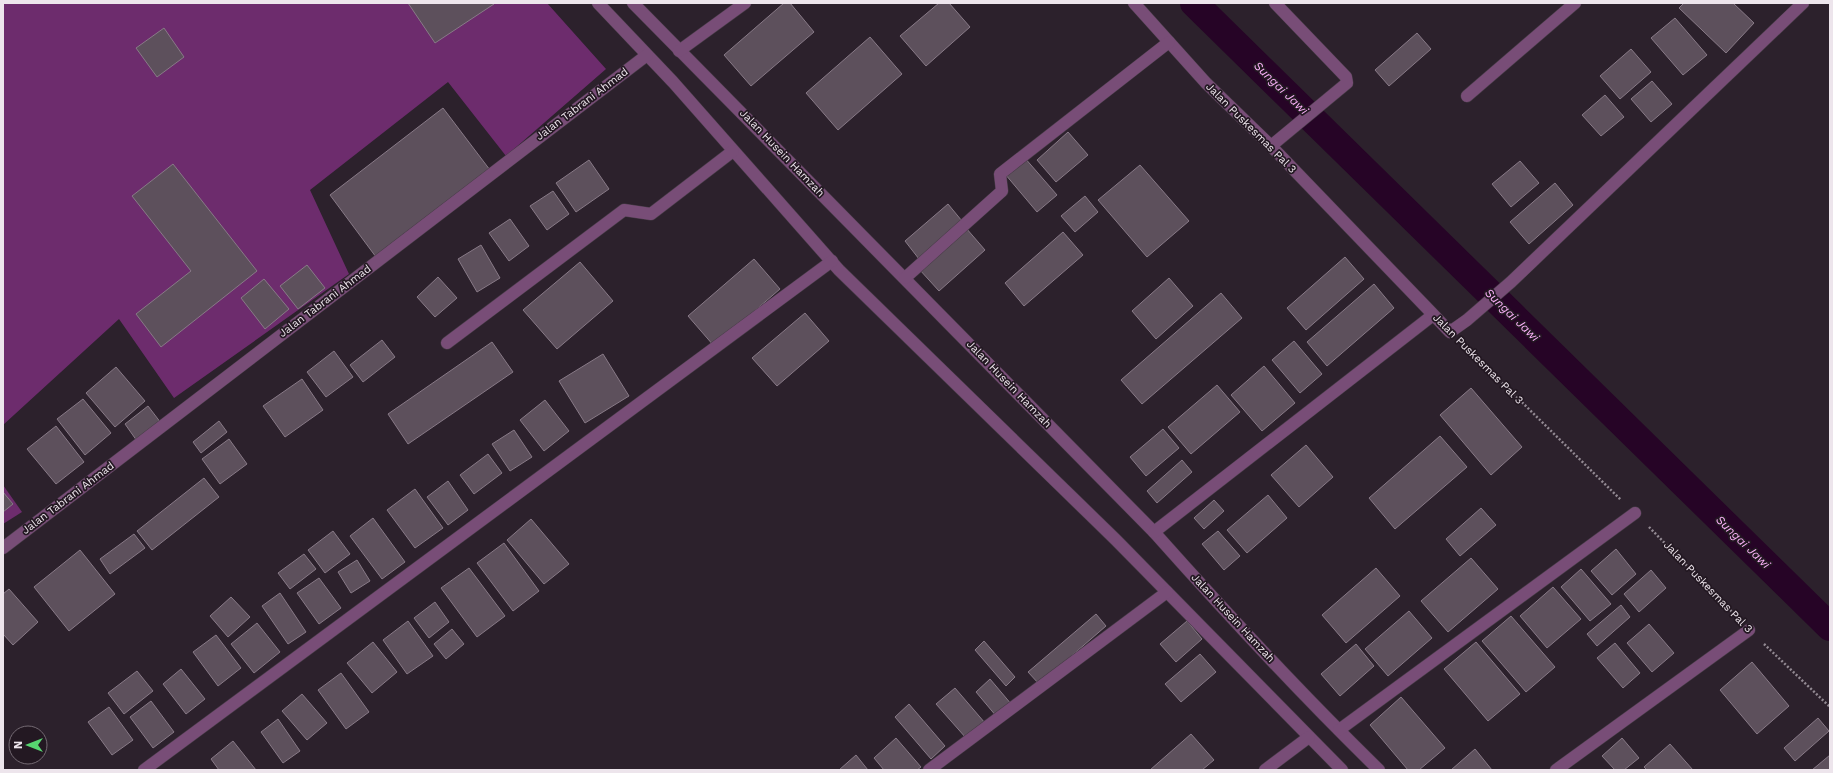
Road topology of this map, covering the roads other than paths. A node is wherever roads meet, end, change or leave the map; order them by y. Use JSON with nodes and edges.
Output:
{"nodes":[{"id":1,"x":598,"y":3,"type":"edge"},
{"id":2,"x":633,"y":3,"type":"edge"},
{"id":3,"x":745,"y":3,"type":"edge"},
{"id":4,"x":1134,"y":3,"type":"edge"},
{"id":5,"x":1275,"y":3,"type":"edge"},
{"id":6,"x":1575,"y":3,"type":"edge"},
{"id":7,"x":1803,"y":3,"type":"edge"},
{"id":8,"x":1169,"y":42,"type":"junction"},
{"id":9,"x":679,"y":51,"type":"junction"},
{"id":10,"x":647,"y":55,"type":"junction"},
{"id":11,"x":1467,"y":96,"type":"dead end"},
{"id":12,"x":1271,"y":146,"type":"junction"},
{"id":13,"x":734,"y":151,"type":"junction"},
{"id":14,"x":832,"y":261,"type":"junction"},
{"id":15,"x":905,"y":278,"type":"junction"},
{"id":16,"x":1433,"y":315,"type":"junction"},
{"id":17,"x":447,"y":343,"type":"dead end"},
{"id":18,"x":1635,"y":513,"type":"road end"},
{"id":19,"x":1154,"y":532,"type":"junction"},
{"id":20,"x":3,"y":548,"type":"edge"},
{"id":21,"x":1167,"y":592,"type":"junction"},
{"id":22,"x":1749,"y":630,"type":"road end"},
{"id":23,"x":1339,"y":730,"type":"junction"},
{"id":24,"x":1309,"y":737,"type":"junction"},
{"id":25,"x":144,"y":770,"type":"edge"},
{"id":26,"x":928,"y":770,"type":"edge"},
{"id":27,"x":1265,"y":770,"type":"edge"},
{"id":28,"x":1342,"y":770,"type":"edge"},
{"id":29,"x":1379,"y":770,"type":"edge"},
{"id":30,"x":1556,"y":770,"type":"edge"}],
"edges":[{"from":1,"to":10,"type":"street"},
{"from":2,"to":9,"type":"street","name":"Jalan Husein Hamzah"},
{"from":3,"to":9,"type":"street"},
{"from":4,"to":8,"type":"street","name":"Jalan Puskesmas Pal 3"},
{"from":5,"to":12,"type":"street"},
{"from":6,"to":11,"type":"street"},
{"from":7,"to":16,"type":"street","name":"Jalan Puskesmas Pal 3"},
{"from":8,"to":12,"type":"street","name":"Jalan Puskesmas Pal 3"},
{"from":8,"to":15,"type":"street"},
{"from":9,"to":15,"type":"street","name":"Jalan Husein Hamzah"},
{"from":10,"to":13,"type":"street"},
{"from":10,"to":20,"type":"street","name":"Jalan Tabrani Ahmad"},
{"from":12,"to":16,"type":"street","name":"Jalan Puskesmas Pal 3"},
{"from":13,"to":14,"type":"street"},
{"from":13,"to":17,"type":"street"},
{"from":14,"to":21,"type":"street"},
{"from":14,"to":25,"type":"street"},
{"from":15,"to":19,"type":"street","name":"Jalan Husein Hamzah"},
{"from":16,"to":19,"type":"street"},
{"from":18,"to":23,"type":"street"},
{"from":19,"to":23,"type":"street","name":"Jalan Husein Hamzah"},
{"from":21,"to":24,"type":"street"},
{"from":21,"to":26,"type":"street"},
{"from":22,"to":30,"type":"street"},
{"from":23,"to":29,"type":"street","name":"Jalan Husein Hamzah"},
{"from":24,"to":27,"type":"street"},
{"from":24,"to":28,"type":"street"}]}
